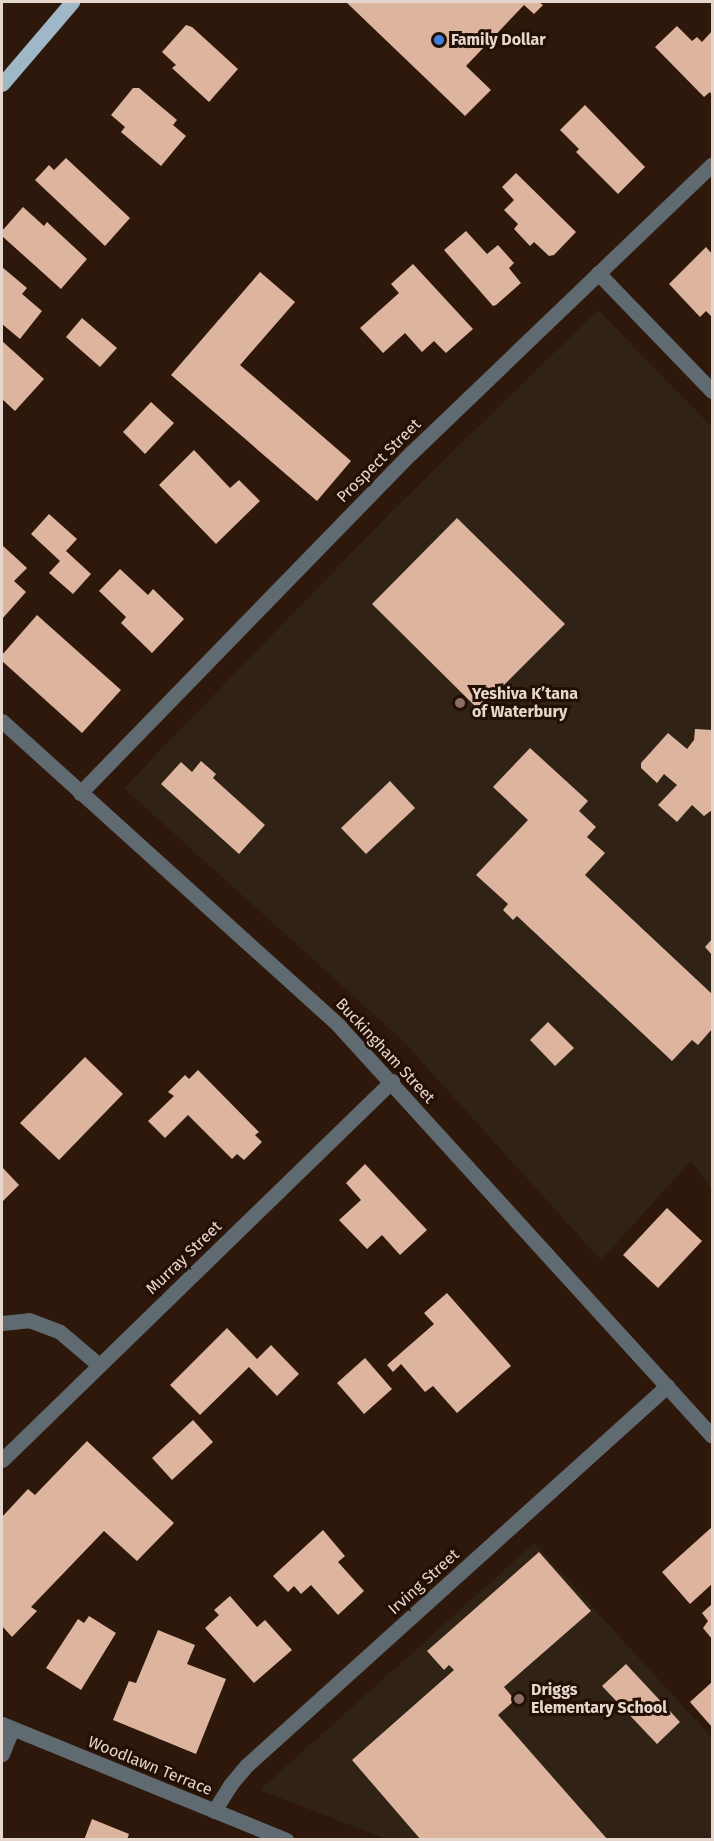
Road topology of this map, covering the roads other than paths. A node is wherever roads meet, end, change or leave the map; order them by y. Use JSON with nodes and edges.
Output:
{"nodes":[{"id":1,"x":72,"y":2,"type":"edge"},
{"id":2,"x":2,"y":84,"type":"edge"},
{"id":3,"x":712,"y":164,"type":"edge"},
{"id":4,"x":598,"y":273,"type":"junction"},
{"id":5,"x":712,"y":391,"type":"edge"},
{"id":6,"x":2,"y":721,"type":"edge"},
{"id":7,"x":80,"y":793,"type":"junction"},
{"id":8,"x":392,"y":1081,"type":"junction"},
{"id":9,"x":2,"y":1323,"type":"edge"},
{"id":10,"x":99,"y":1365,"type":"junction"},
{"id":11,"x":667,"y":1386,"type":"junction"},
{"id":12,"x":712,"y":1436,"type":"edge"},
{"id":13,"x":2,"y":1460,"type":"edge"},
{"id":14,"x":7,"y":1726,"type":"edge"},
{"id":15,"x":2,"y":1754,"type":"edge"},
{"id":16,"x":214,"y":1811,"type":"junction"},
{"id":17,"x":286,"y":1839,"type":"edge"}],
"edges":[{"from":1,"to":2,"type":"main road"},
{"from":3,"to":4,"type":"street","name":"Prospect Street"},
{"from":4,"to":5,"type":"street"},
{"from":4,"to":7,"type":"street","name":"Prospect Street"},
{"from":6,"to":7,"type":"street","name":"Buckingham Street"},
{"from":7,"to":8,"type":"street","name":"Buckingham Street"},
{"from":8,"to":10,"type":"street","name":"Murray Street"},
{"from":8,"to":11,"type":"street","name":"Buckingham Street"},
{"from":9,"to":10,"type":"street"},
{"from":10,"to":13,"type":"street","name":"Murray Street"},
{"from":11,"to":12,"type":"street","name":"Buckingham Street"},
{"from":11,"to":16,"type":"street","name":"Irving Street"},
{"from":14,"to":15,"type":"street"},
{"from":14,"to":16,"type":"street","name":"Woodlawn Terrace"},
{"from":16,"to":17,"type":"street","name":"Woodlawn Terrace"}]}
